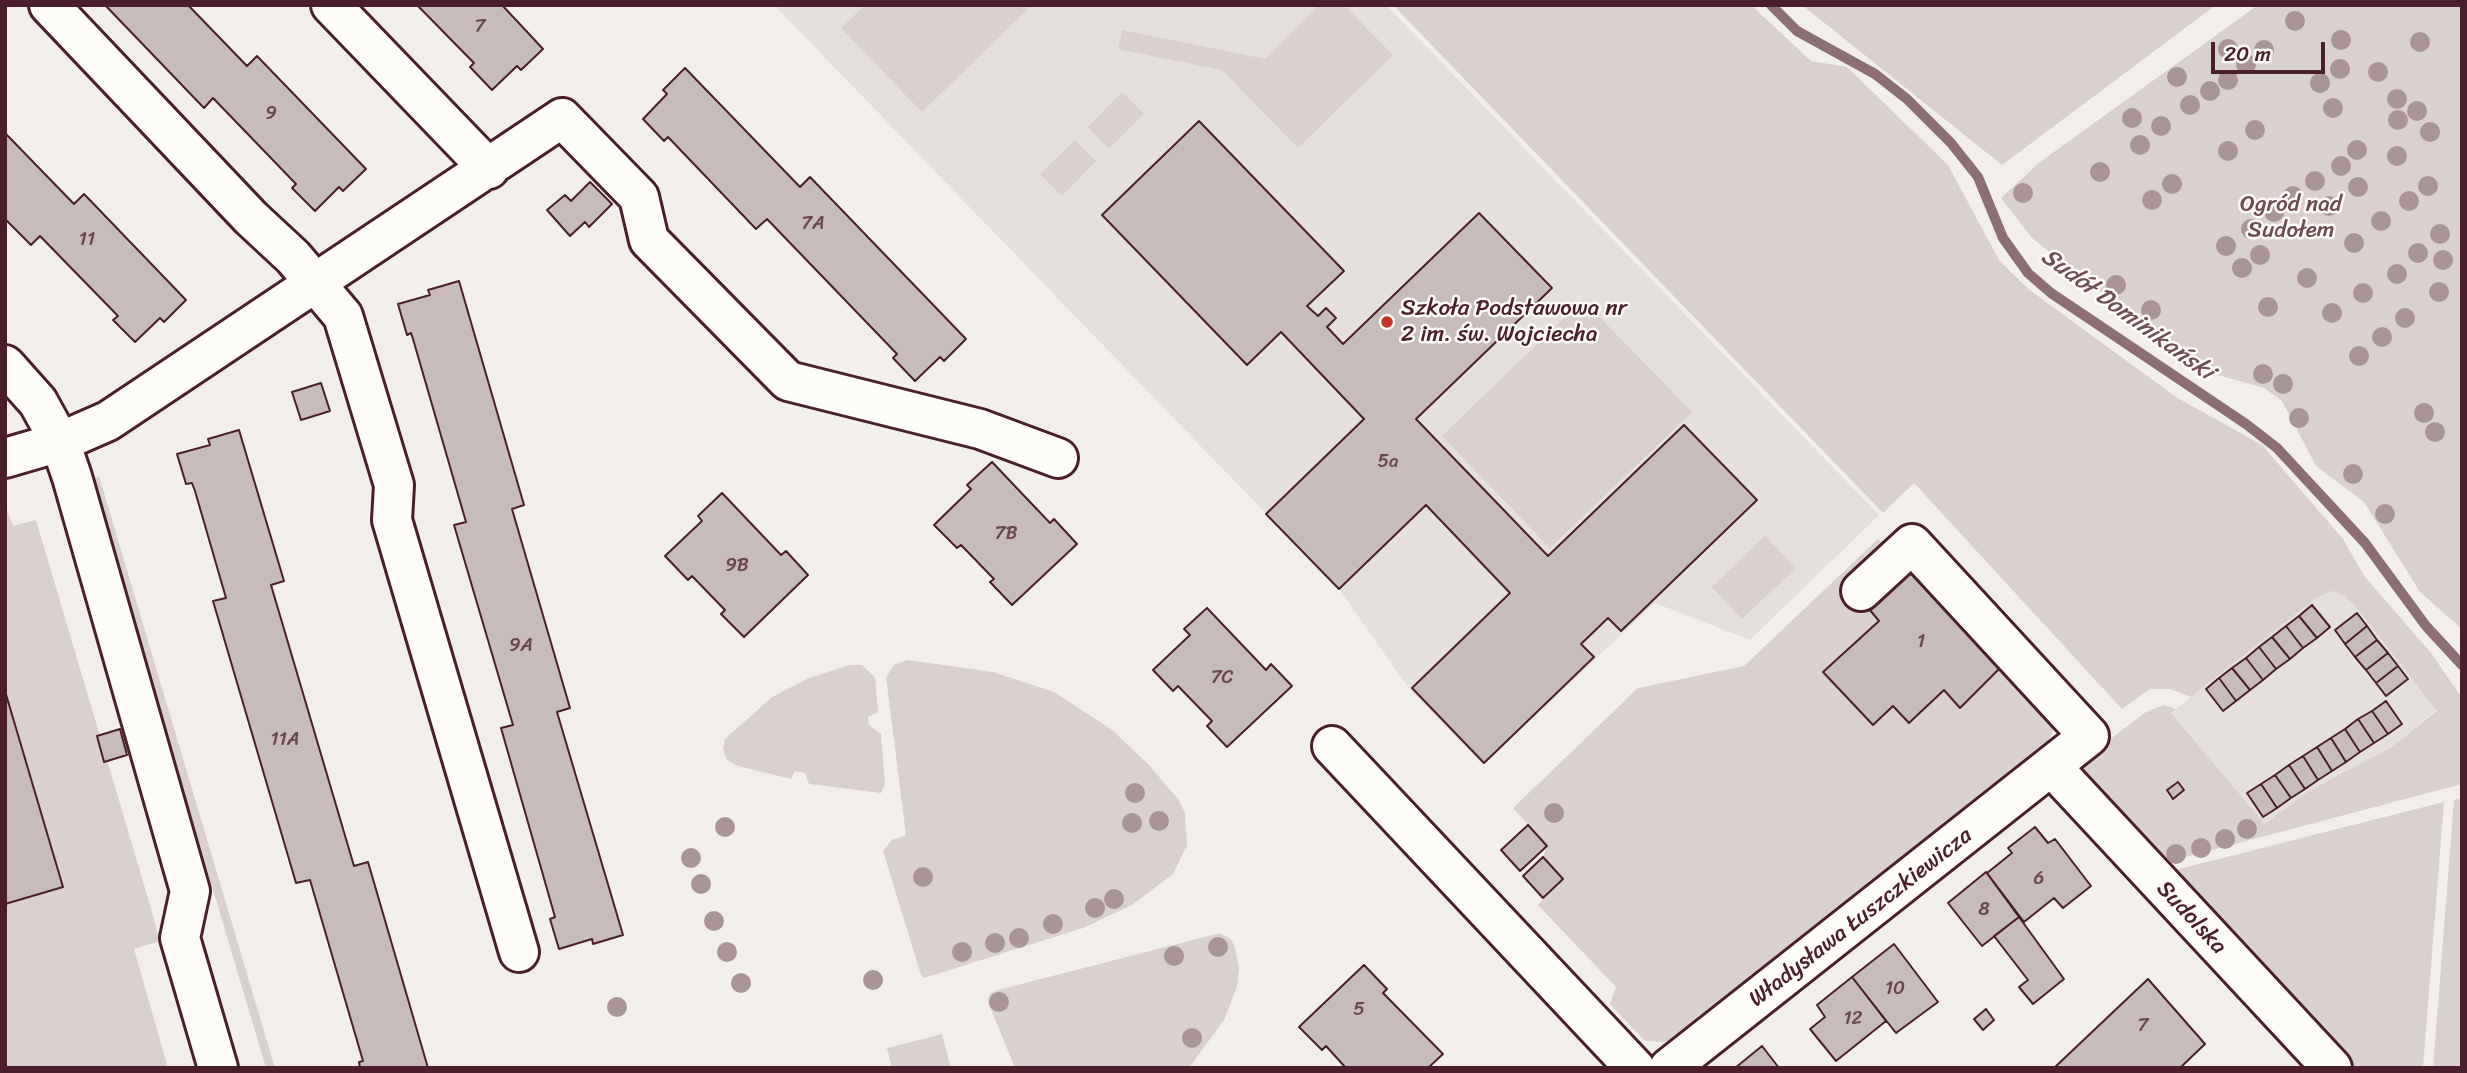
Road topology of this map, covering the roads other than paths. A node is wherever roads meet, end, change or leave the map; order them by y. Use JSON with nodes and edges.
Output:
{"nodes":[{"id":1,"x":49,"y":5,"type":"edge"},
{"id":2,"x":331,"y":5,"type":"edge"},
{"id":3,"x":489,"y":169,"type":"junction"},
{"id":4,"x":316,"y":284,"type":"junction"},
{"id":5,"x":5,"y":365,"type":"edge"},
{"id":6,"x":60,"y":442,"type":"junction"},
{"id":7,"x":5,"y":458,"type":"edge"},
{"id":8,"x":1058,"y":458,"type":"dead end"},
{"id":9,"x":1861,"y":591,"type":"dead end"},
{"id":10,"x":1332,"y":746,"type":"dead end"},
{"id":11,"x":2052,"y":766,"type":"junction"},
{"id":12,"x":519,"y":952,"type":"dead end"},
{"id":13,"x":218,"y":1068,"type":"edge"},
{"id":14,"x":1635,"y":1068,"type":"edge"},
{"id":15,"x":1669,"y":1068,"type":"edge"},
{"id":16,"x":2332,"y":1068,"type":"edge"}],
"edges":[{"from":1,"to":4,"type":"street"},
{"from":2,"to":3,"type":"street"},
{"from":3,"to":4,"type":"street"},
{"from":3,"to":8,"type":"street"},
{"from":4,"to":6,"type":"street"},
{"from":4,"to":12,"type":"street"},
{"from":5,"to":6,"type":"street"},
{"from":6,"to":7,"type":"street"},
{"from":6,"to":13,"type":"street"},
{"from":9,"to":11,"type":"street","name":"Władysława Łuszczkiewicza"},
{"from":10,"to":14,"type":"street"},
{"from":11,"to":15,"type":"street","name":"Władysława Łuszczkiewicza"},
{"from":11,"to":16,"type":"street","name":"Sudolska"}]}
